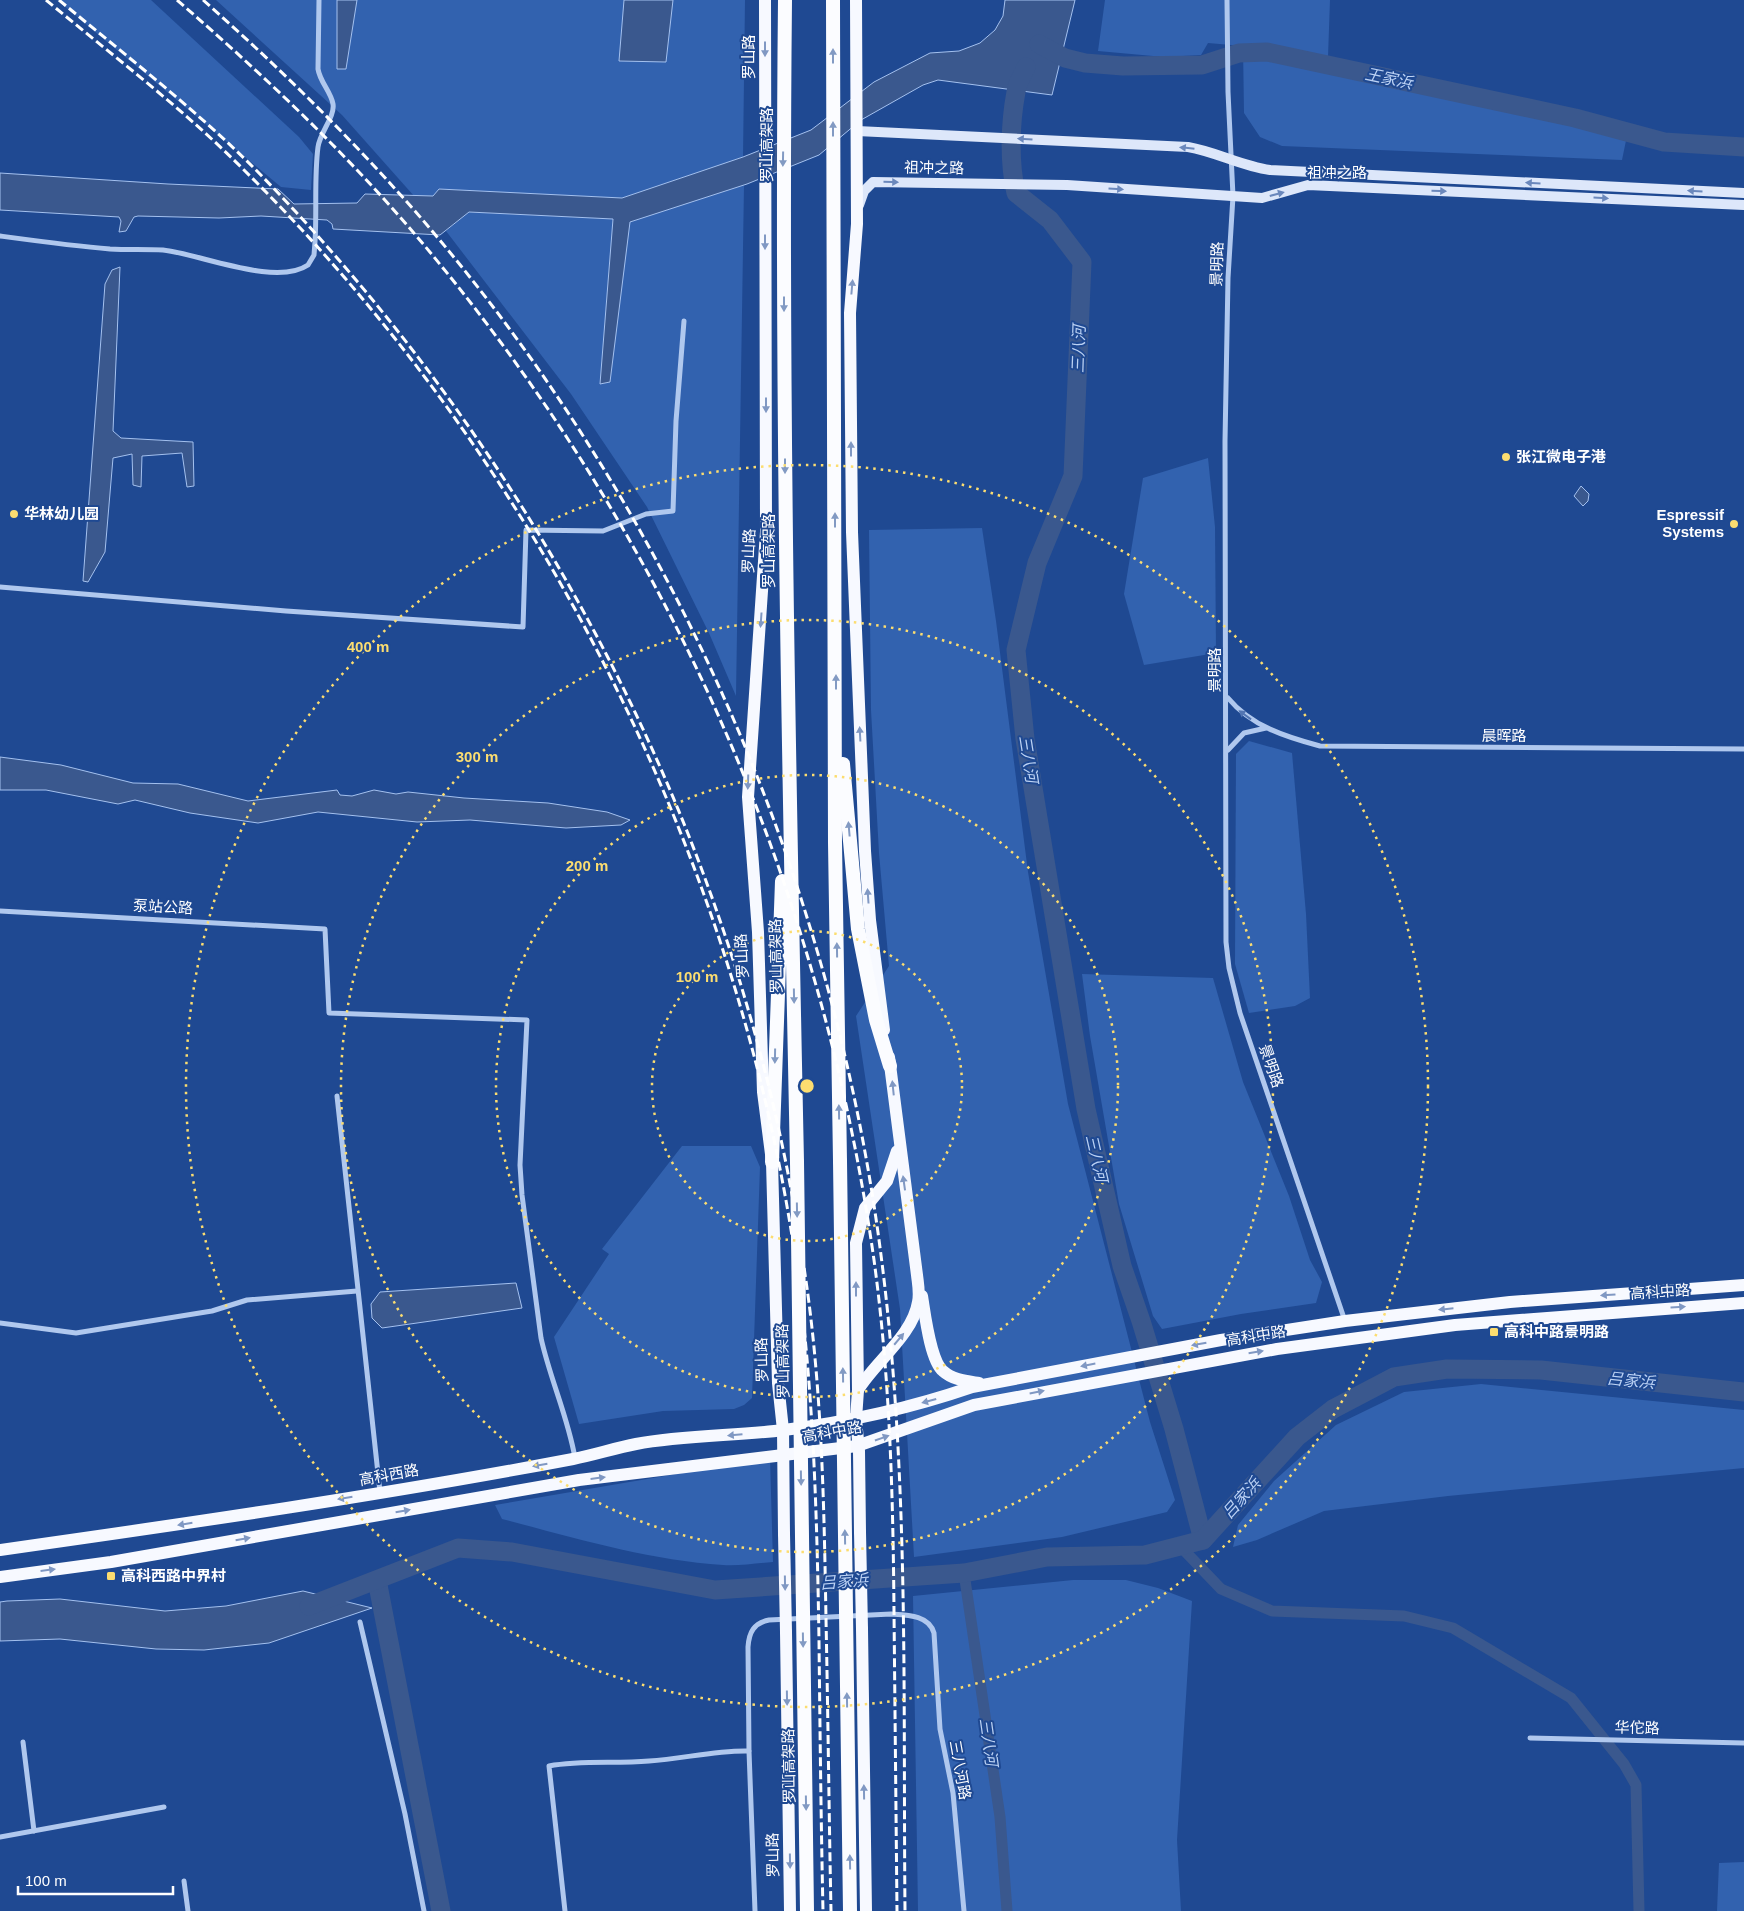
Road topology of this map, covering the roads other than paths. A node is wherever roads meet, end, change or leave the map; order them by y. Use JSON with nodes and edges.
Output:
{"nodes":[{"id":1,"x":319,"y":0,"type":"edge"},
{"id":2,"x":765,"y":0,"type":"edge"},
{"id":3,"x":784,"y":0,"type":"edge"},
{"id":4,"x":856,"y":0,"type":"edge"},
{"id":5,"x":1227,"y":0,"type":"edge"},
{"id":6,"x":834,"y":4,"type":"edge"},
{"id":7,"x":857,"y":131,"type":"junction"},
{"id":8,"x":1233,"y":162,"type":"junction"},
{"id":9,"x":1744,"y":193,"type":"edge"},
{"id":10,"x":1233,"y":196,"type":"junction"},
{"id":11,"x":1744,"y":205,"type":"edge"},
{"id":12,"x":857,"y":208,"type":"junction"},
{"id":13,"x":0,"y":236,"type":"edge"},
{"id":14,"x":684,"y":321,"type":"dead end"},
{"id":15,"x":0,"y":587,"type":"edge"},
{"id":16,"x":1227,"y":698,"type":"junction"},
{"id":17,"x":787,"y":710,"type":"junction"},
{"id":18,"x":836,"y":712,"type":"junction"},
{"id":19,"x":1267,"y":728,"type":"junction"},
{"id":20,"x":1744,"y":749,"type":"edge"},
{"id":21,"x":1227,"y":750,"type":"junction"},
{"id":22,"x":0,"y":911,"type":"edge"},
{"id":23,"x":890,"y":1066,"type":"junction"},
{"id":24,"x":337,"y":1096,"type":"dead end"},
{"id":25,"x":899,"y":1144,"type":"junction"},
{"id":26,"x":772,"y":1162,"type":"junction"},
{"id":27,"x":917,"y":1275,"type":"junction"},
{"id":28,"x":1744,"y":1285,"type":"edge"},
{"id":29,"x":357,"y":1291,"type":"junction"},
{"id":30,"x":1744,"y":1303,"type":"edge"},
{"id":31,"x":1345,"y":1321,"type":"junction"},
{"id":32,"x":0,"y":1323,"type":"edge"},
{"id":33,"x":986,"y":1384,"type":"junction"},
{"id":34,"x":858,"y":1390,"type":"junction"},
{"id":35,"x":856,"y":1419,"type":"junction"},
{"id":36,"x":783,"y":1430,"type":"junction"},
{"id":37,"x":857,"y":1446,"type":"junction"},
{"id":38,"x":782,"y":1456,"type":"junction"},
{"id":39,"x":576,"y":1458,"type":"junction"},
{"id":40,"x":380,"y":1493,"type":"junction"},
{"id":41,"x":0,"y":1550,"type":"edge"},
{"id":42,"x":0,"y":1577,"type":"edge"},
{"id":43,"x":360,"y":1622,"type":"dead end"},
{"id":44,"x":1530,"y":1738,"type":"dead end"},
{"id":45,"x":23,"y":1742,"type":"dead end"},
{"id":46,"x":1744,"y":1743,"type":"edge"},
{"id":47,"x":749,"y":1751,"type":"junction"},
{"id":48,"x":164,"y":1807,"type":"dead end"},
{"id":49,"x":34,"y":1831,"type":"junction"},
{"id":50,"x":0,"y":1837,"type":"edge"},
{"id":51,"x":184,"y":1881,"type":"dead end"},
{"id":52,"x":188,"y":1911,"type":"edge"},
{"id":53,"x":424,"y":1911,"type":"edge"},
{"id":54,"x":565,"y":1911,"type":"edge"},
{"id":55,"x":755,"y":1911,"type":"edge"},
{"id":56,"x":790,"y":1911,"type":"edge"},
{"id":57,"x":807,"y":1911,"type":"edge"},
{"id":58,"x":850,"y":1911,"type":"edge"},
{"id":59,"x":866,"y":1911,"type":"edge"},
{"id":60,"x":964,"y":1911,"type":"edge"}],
"edges":[{"from":1,"to":13,"type":"street"},
{"from":2,"to":26,"type":"main road","name":"罗山路","one_way":true},
{"from":3,"to":17,"type":"highway","name":"罗山高架路","one_way":true},
{"from":4,"to":7,"type":"main road"},
{"from":5,"to":8,"type":"street","name":"景明路"},
{"from":18,"to":6,"type":"highway","one_way":true},
{"from":8,"to":7,"type":"main road","name":"祖冲之路","one_way":true},
{"from":7,"to":12,"type":"main road"},
{"from":9,"to":8,"type":"main road","name":"祖冲之路","one_way":true},
{"from":8,"to":10,"type":"street","name":"景明路"},
{"from":10,"to":11,"type":"main road","name":"祖冲之路","one_way":true},
{"from":12,"to":10,"type":"main road","name":"祖冲之路","one_way":true},
{"from":10,"to":16,"type":"street","name":"景明路"},
{"from":23,"to":12,"type":"main road","one_way":true},
{"from":14,"to":15,"type":"street"},
{"from":19,"to":16,"type":"street","name":"晨晖路","one_way":true},
{"from":16,"to":21,"type":"street","name":"景明路"},
{"from":17,"to":26,"type":"highway","one_way":true},
{"from":17,"to":57,"type":"highway","name":"罗山高架路","one_way":true,"bridge":true},
{"from":23,"to":18,"type":"highway","one_way":true},
{"from":58,"to":18,"type":"highway","one_way":true,"bridge":true},
{"from":19,"to":20,"type":"street","name":"晨晖路"},
{"from":19,"to":21,"type":"street"},
{"from":21,"to":31,"type":"street","name":"景明路"},
{"from":22,"to":39,"type":"street","name":"泵站公路"},
{"from":25,"to":23,"type":"main road","one_way":true},
{"from":24,"to":29,"type":"street"},
{"from":27,"to":25,"type":"main road","one_way":true},
{"from":34,"to":25,"type":"main road","one_way":true},
{"from":26,"to":36,"type":"main road","name":"罗山路"},
{"from":27,"to":33,"type":"main road"},
{"from":34,"to":27,"type":"main road","one_way":true},
{"from":28,"to":31,"type":"main road","name":"高科中路","one_way":true},
{"from":29,"to":32,"type":"street"},
{"from":29,"to":40,"type":"street"},
{"from":37,"to":30,"type":"main road","name":"高科中路","one_way":true},
{"from":31,"to":33,"type":"main road","name":"高科中路","one_way":true},
{"from":33,"to":35,"type":"main road","name":"高科中路","one_way":true},
{"from":34,"to":35,"type":"main road"},
{"from":35,"to":36,"type":"main road","name":"高科中路"},
{"from":35,"to":37,"type":"main road"},
{"from":36,"to":38,"type":"main road","name":"罗山路"},
{"from":36,"to":39,"type":"main road","name":"高科西路","one_way":true},
{"from":37,"to":38,"type":"main road","name":"高科中路"},
{"from":59,"to":37,"type":"main road","one_way":true,"bridge":true},
{"from":42,"to":38,"type":"main road","one_way":true},
{"from":38,"to":56,"type":"main road","name":"罗山路","one_way":true,"bridge":true},
{"from":39,"to":40,"type":"main road","name":"高科西路","one_way":true},
{"from":40,"to":41,"type":"main road","name":"高科西路","one_way":true},
{"from":43,"to":53,"type":"street"},
{"from":44,"to":46,"type":"street","name":"华佗路"},
{"from":45,"to":49,"type":"street"},
{"from":47,"to":54,"type":"street"},
{"from":47,"to":55,"type":"street"},
{"from":47,"to":60,"type":"street","name":"三八河路"},
{"from":48,"to":49,"type":"street"},
{"from":49,"to":50,"type":"street"},
{"from":51,"to":52,"type":"street"}]}
